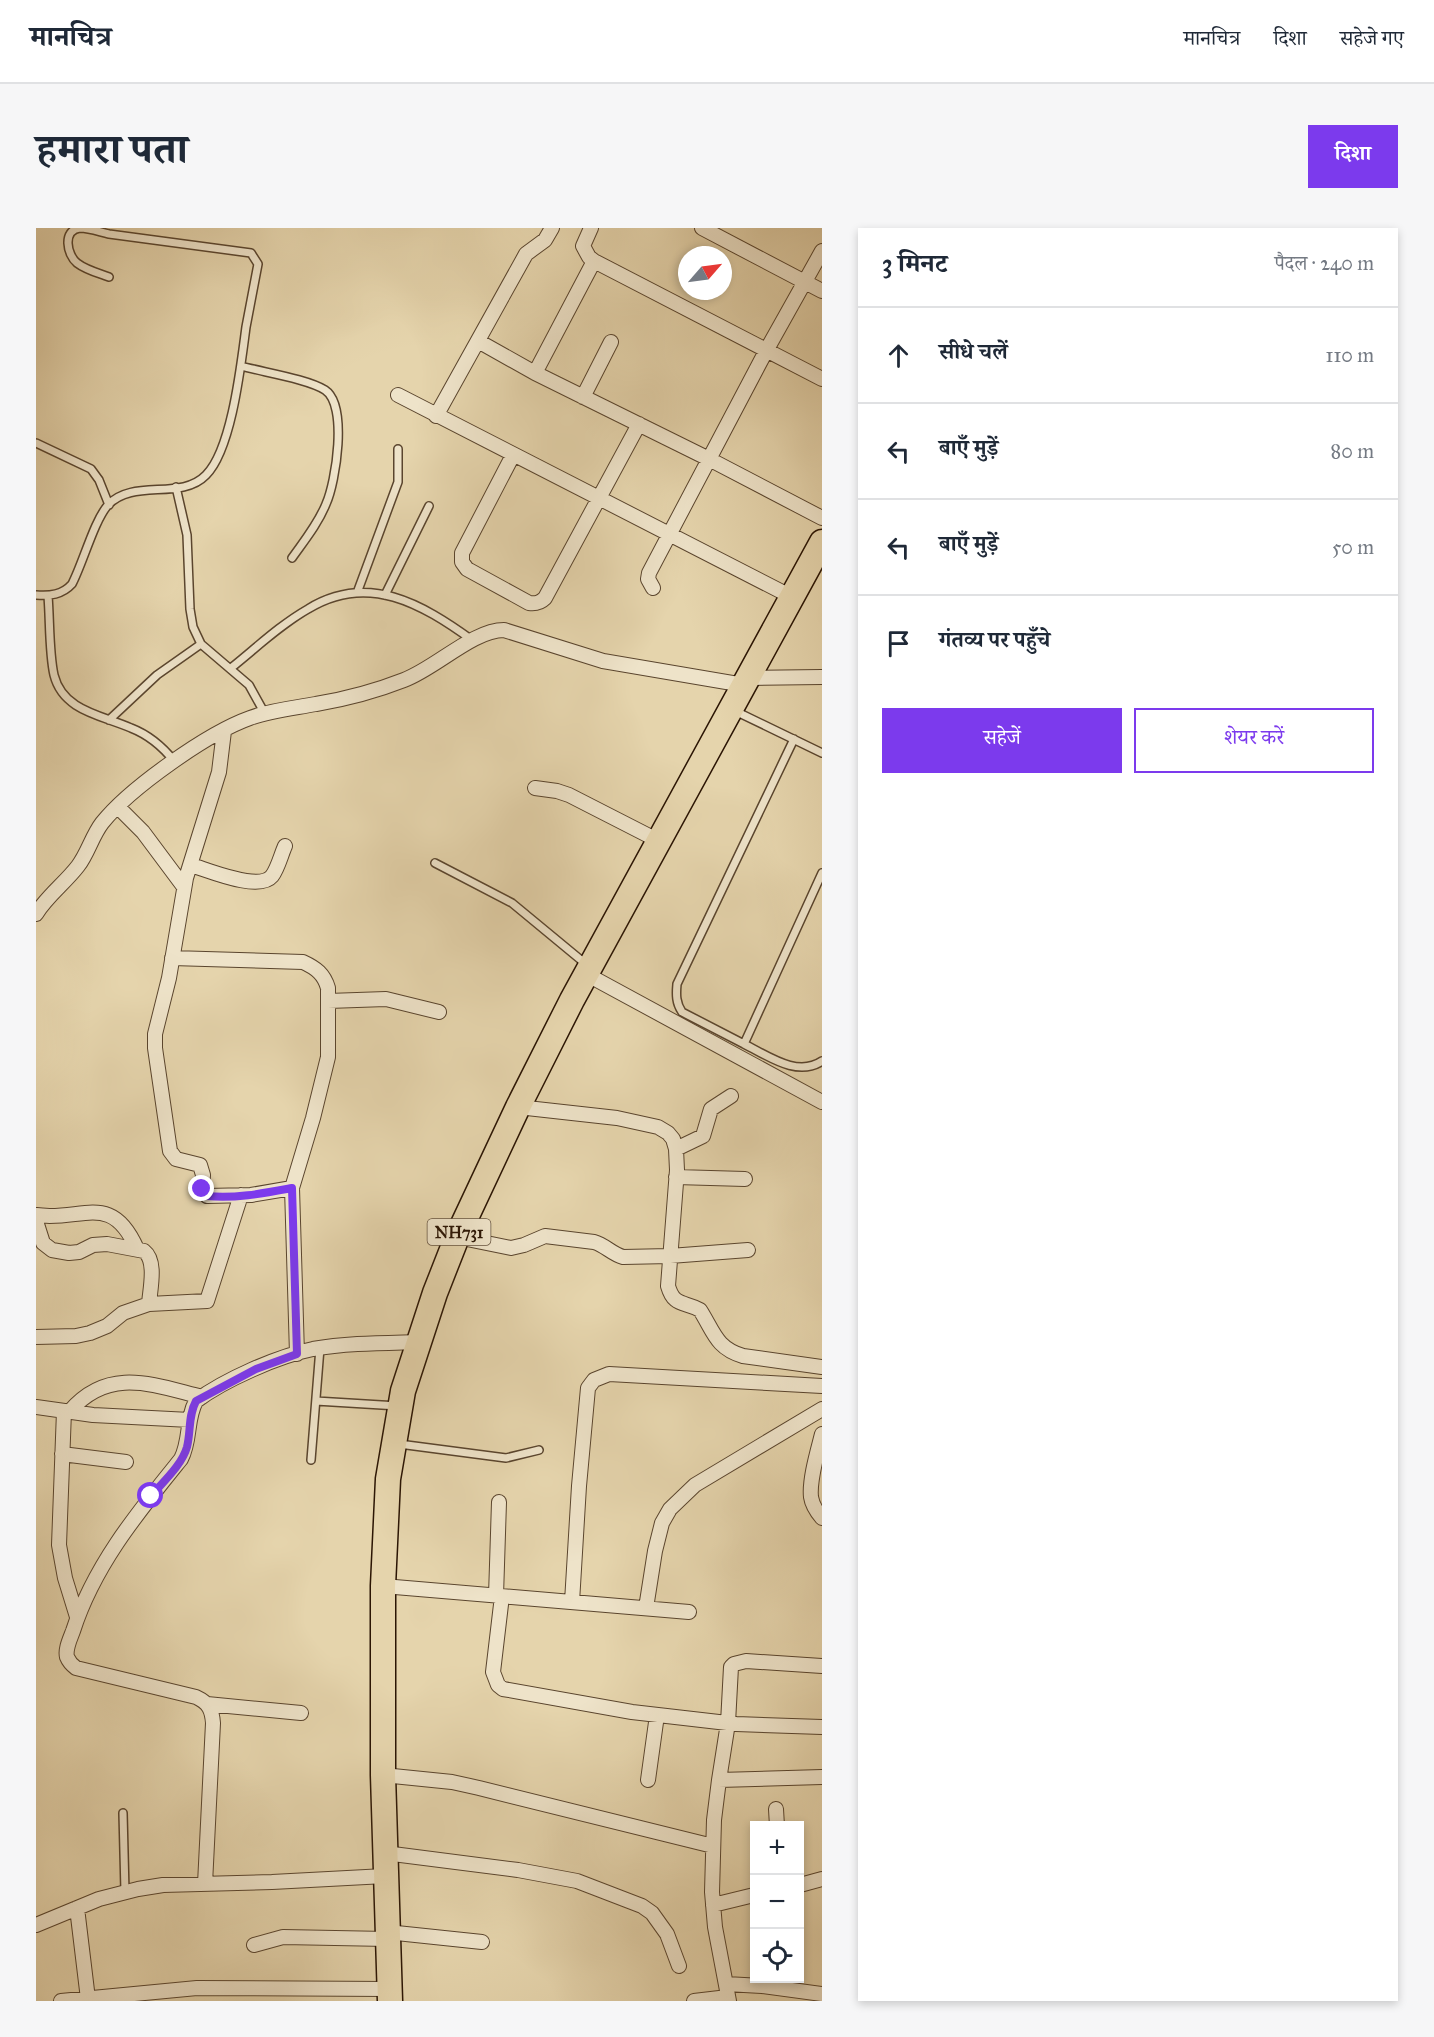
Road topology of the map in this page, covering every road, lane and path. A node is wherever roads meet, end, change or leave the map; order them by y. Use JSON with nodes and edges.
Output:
{"nodes":[{"id":1,"x":552,"y":228,"type":"edge"},
{"id":2,"x":591,"y":228,"type":"edge"},
{"id":3,"x":702,"y":228,"type":"edge"},
{"id":4,"x":822,"y":251,"type":"edge"},
{"id":5,"x":594,"y":261,"type":"junction"},
{"id":6,"x":109,"y":277,"type":"dead end"},
{"id":7,"x":804,"y":282,"type":"junction"},
{"id":8,"x":822,"y":291,"type":"edge"},
{"id":9,"x":478,"y":341,"type":"junction"},
{"id":10,"x":611,"y":342,"type":"dead end"},
{"id":11,"x":766,"y":351,"type":"junction"},
{"id":12,"x":241,"y":366,"type":"junction"},
{"id":13,"x":535,"y":373,"type":"junction"},
{"id":14,"x":822,"y":379,"type":"edge"},
{"id":15,"x":398,"y":395,"type":"dead end"},
{"id":16,"x":583,"y":397,"type":"junction"},
{"id":17,"x":436,"y":416,"type":"junction"},
{"id":18,"x":639,"y":424,"type":"junction"},
{"id":19,"x":36,"y":443,"type":"edge"},
{"id":20,"x":398,"y":449,"type":"dead end"},
{"id":21,"x":513,"y":455,"type":"junction"},
{"id":22,"x":709,"y":459,"type":"junction"},
{"id":23,"x":176,"y":487,"type":"junction"},
{"id":24,"x":598,"y":499,"type":"junction"},
{"id":25,"x":109,"y":505,"type":"junction"},
{"id":26,"x":429,"y":506,"type":"dead end"},
{"id":27,"x":822,"y":518,"type":"edge"},
{"id":28,"x":669,"y":533,"type":"junction"},
{"id":29,"x":822,"y":542,"type":"edge"},
{"id":30,"x":292,"y":558,"type":"dead end"},
{"id":31,"x":653,"y":588,"type":"dead end"},
{"id":32,"x":357,"y":593,"type":"junction"},
{"id":33,"x":36,"y":595,"type":"edge"},
{"id":34,"x":48,"y":596,"type":"junction"},
{"id":35,"x":385,"y":596,"type":"junction"},
{"id":36,"x":792,"y":597,"type":"junction"},
{"id":37,"x":472,"y":640,"type":"junction"},
{"id":38,"x":201,"y":644,"type":"junction"},
{"id":39,"x":231,"y":668,"type":"junction"},
{"id":40,"x":822,"y":677,"type":"edge"},
{"id":41,"x":746,"y":682,"type":"junction"},
{"id":42,"x":731,"y":709,"type":"junction"},
{"id":43,"x":265,"y":714,"type":"junction"},
{"id":44,"x":109,"y":720,"type":"junction"},
{"id":45,"x":224,"y":731,"type":"junction"},
{"id":46,"x":794,"y":739,"type":"junction"},
{"id":47,"x":822,"y":753,"type":"edge"},
{"id":48,"x":174,"y":761,"type":"junction"},
{"id":49,"x":535,"y":788,"type":"dead end"},
{"id":50,"x":118,"y":807,"type":"junction"},
{"id":51,"x":659,"y":840,"type":"junction"},
{"id":52,"x":285,"y":846,"type":"dead end"},
{"id":53,"x":435,"y":863,"type":"dead end"},
{"id":54,"x":191,"y":865,"type":"junction"},
{"id":55,"x":822,"y":873,"type":"edge"},
{"id":56,"x":184,"y":887,"type":"junction"},
{"id":57,"x":36,"y":914,"type":"edge"},
{"id":58,"x":172,"y":958,"type":"junction"},
{"id":59,"x":588,"y":971,"type":"junction"},
{"id":60,"x":328,"y":1001,"type":"junction"},
{"id":61,"x":439,"y":1012,"type":"dead end"},
{"id":62,"x":744,"y":1044,"type":"junction"},
{"id":63,"x":822,"y":1061,"type":"edge"},
{"id":64,"x":731,"y":1096,"type":"dead end"},
{"id":65,"x":822,"y":1102,"type":"edge"},
{"id":66,"x":518,"y":1107,"type":"junction"},
{"id":67,"x":676,"y":1149,"type":"junction"},
{"id":68,"x":676,"y":1177,"type":"junction"},
{"id":69,"x":744,"y":1179,"type":"dead end"},
{"id":70,"x":292,"y":1188,"type":"junction"},
{"id":71,"x":241,"y":1195,"type":"junction"},
{"id":72,"x":36,"y":1215,"type":"edge"},
{"id":73,"x":36,"y":1221,"type":"edge"},
{"id":74,"x":457,"y":1237,"type":"junction"},
{"id":75,"x":137,"y":1249,"type":"junction"},
{"id":76,"x":748,"y":1250,"type":"dead end"},
{"id":77,"x":670,"y":1256,"type":"junction"},
{"id":78,"x":149,"y":1304,"type":"junction"},
{"id":79,"x":36,"y":1337,"type":"edge"},
{"id":80,"x":418,"y":1342,"type":"junction"},
{"id":81,"x":320,"y":1348,"type":"junction"},
{"id":82,"x":297,"y":1354,"type":"junction"},
{"id":83,"x":822,"y":1367,"type":"edge"},
{"id":84,"x":822,"y":1386,"type":"edge"},
{"id":85,"x":202,"y":1396,"type":"junction"},
{"id":86,"x":316,"y":1401,"type":"junction"},
{"id":87,"x":36,"y":1407,"type":"edge"},
{"id":88,"x":399,"y":1407,"type":"junction"},
{"id":89,"x":822,"y":1409,"type":"edge"},
{"id":90,"x":67,"y":1411,"type":"junction"},
{"id":91,"x":190,"y":1420,"type":"junction"},
{"id":92,"x":822,"y":1434,"type":"edge"},
{"id":93,"x":393,"y":1443,"type":"junction"},
{"id":94,"x":539,"y":1450,"type":"dead end"},
{"id":95,"x":62,"y":1454,"type":"junction"},
{"id":96,"x":311,"y":1460,"type":"dead end"},
{"id":97,"x":126,"y":1462,"type":"dead end"},
{"id":98,"x":499,"y":1502,"type":"dead end"},
{"id":99,"x":822,"y":1518,"type":"edge"},
{"id":100,"x":383,"y":1586,"type":"junction"},
{"id":101,"x":499,"y":1596,"type":"junction"},
{"id":102,"x":572,"y":1602,"type":"junction"},
{"id":103,"x":646,"y":1608,"type":"junction"},
{"id":104,"x":689,"y":1612,"type":"dead end"},
{"id":105,"x":77,"y":1617,"type":"junction"},
{"id":106,"x":822,"y":1666,"type":"edge"},
{"id":107,"x":207,"y":1704,"type":"junction"},
{"id":108,"x":301,"y":1713,"type":"dead end"},
{"id":109,"x":657,"y":1715,"type":"junction"},
{"id":110,"x":728,"y":1723,"type":"junction"},
{"id":111,"x":822,"y":1727,"type":"edge"},
{"id":112,"x":383,"y":1775,"type":"junction"},
{"id":113,"x":820,"y":1777,"type":"edge"},
{"id":114,"x":648,"y":1780,"type":"dead end"},
{"id":115,"x":719,"y":1780,"type":"junction"},
{"id":116,"x":822,"y":1792,"type":"edge"},
{"id":117,"x":776,"y":1809,"type":"dead end"},
{"id":118,"x":123,"y":1813,"type":"dead end"},
{"id":119,"x":777,"y":1821,"type":"edge"},
{"id":120,"x":713,"y":1846,"type":"junction"},
{"id":121,"x":385,"y":1865,"type":"junction"},
{"id":122,"x":822,"y":1879,"type":"edge"},
{"id":123,"x":205,"y":1884,"type":"junction"},
{"id":124,"x":804,"y":1884,"type":"edge"},
{"id":125,"x":125,"y":1892,"type":"junction"},
{"id":126,"x":750,"y":1896,"type":"edge"},
{"id":127,"x":713,"y":1905,"type":"junction"},
{"id":128,"x":77,"y":1908,"type":"junction"},
{"id":129,"x":36,"y":1925,"type":"edge"},
{"id":130,"x":387,"y":1935,"type":"junction"},
{"id":131,"x":482,"y":1942,"type":"dead end"},
{"id":132,"x":254,"y":1945,"type":"dead end"},
{"id":133,"x":679,"y":1966,"type":"dead end"},
{"id":134,"x":728,"y":1994,"type":"edge"},
{"id":135,"x":822,"y":1994,"type":"edge"},
{"id":136,"x":389,"y":1995,"type":"edge"},
{"id":137,"x":803,"y":1997,"type":"edge"},
{"id":138,"x":88,"y":1999,"type":"junction"},
{"id":139,"x":61,"y":2001,"type":"edge"},
{"id":140,"x":694,"y":2001,"type":"edge"}],
"edges":[{"from":1,"to":9,"type":"street"},
{"from":2,"to":5,"type":"street"},
{"from":3,"to":7,"type":"street"},
{"from":4,"to":7,"type":"street"},
{"from":5,"to":11,"type":"street"},
{"from":5,"to":13,"type":"street"},
{"from":6,"to":12,"type":"lane"},
{"from":7,"to":8,"type":"street"},
{"from":7,"to":11,"type":"street"},
{"from":9,"to":13,"type":"street"},
{"from":9,"to":17,"type":"street"},
{"from":10,"to":16,"type":"street"},
{"from":11,"to":14,"type":"street"},
{"from":11,"to":22,"type":"street"},
{"from":12,"to":23,"type":"lane"},
{"from":12,"to":30,"type":"lane"},
{"from":13,"to":16,"type":"street"},
{"from":15,"to":17,"type":"street"},
{"from":16,"to":18,"type":"street"},
{"from":17,"to":21,"type":"street"},
{"from":18,"to":22,"type":"street"},
{"from":18,"to":24,"type":"street"},
{"from":19,"to":25,"type":"lane"},
{"from":20,"to":32,"type":"lane"},
{"from":21,"to":24,"type":"street"},
{"from":21,"to":24,"type":"street"},
{"from":22,"to":27,"type":"street"},
{"from":22,"to":28,"type":"street"},
{"from":23,"to":25,"type":"lane"},
{"from":23,"to":38,"type":"lane"},
{"from":24,"to":28,"type":"street"},
{"from":25,"to":34,"type":"lane"},
{"from":26,"to":35,"type":"lane"},
{"from":28,"to":31,"type":"street"},
{"from":28,"to":36,"type":"street"},
{"from":29,"to":36,"type":"highway","number":"NH731"},
{"from":32,"to":35,"type":"lane"},
{"from":32,"to":39,"type":"lane"},
{"from":33,"to":34,"type":"lane"},
{"from":34,"to":44,"type":"lane"},
{"from":35,"to":37,"type":"lane"},
{"from":36,"to":41,"type":"highway","number":"NH731"},
{"from":37,"to":41,"type":"street"},
{"from":37,"to":43,"type":"street"},
{"from":38,"to":39,"type":"lane"},
{"from":38,"to":44,"type":"lane"},
{"from":39,"to":43,"type":"lane"},
{"from":40,"to":41,"type":"street"},
{"from":41,"to":42,"type":"highway","number":"NH731"},
{"from":42,"to":46,"type":"lane"},
{"from":42,"to":51,"type":"highway","number":"NH731"},
{"from":43,"to":45,"type":"street"},
{"from":44,"to":48,"type":"lane"},
{"from":45,"to":48,"type":"street"},
{"from":45,"to":54,"type":"street"},
{"from":46,"to":47,"type":"lane"},
{"from":46,"to":62,"type":"lane"},
{"from":48,"to":50,"type":"street"},
{"from":49,"to":51,"type":"street"},
{"from":50,"to":56,"type":"street"},
{"from":50,"to":57,"type":"street"},
{"from":51,"to":59,"type":"highway","number":"NH731"},
{"from":52,"to":54,"type":"street"},
{"from":53,"to":59,"type":"lane"},
{"from":54,"to":56,"type":"street"},
{"from":55,"to":62,"type":"lane"},
{"from":56,"to":58,"type":"street"},
{"from":58,"to":60,"type":"street"},
{"from":58,"to":71,"type":"street"},
{"from":59,"to":65,"type":"street"},
{"from":59,"to":66,"type":"highway","number":"NH731"},
{"from":60,"to":61,"type":"street"},
{"from":60,"to":70,"type":"street"},
{"from":62,"to":63,"type":"lane"},
{"from":64,"to":67,"type":"street"},
{"from":66,"to":67,"type":"street"},
{"from":66,"to":74,"type":"highway","number":"NH731"},
{"from":67,"to":68,"type":"street"},
{"from":68,"to":69,"type":"street"},
{"from":68,"to":77,"type":"street"},
{"from":70,"to":71,"type":"street"},
{"from":70,"to":82,"type":"street"},
{"from":71,"to":78,"type":"street"},
{"from":72,"to":75,"type":"street"},
{"from":73,"to":75,"type":"street"},
{"from":74,"to":77,"type":"street"},
{"from":74,"to":80,"type":"highway","number":"NH731"},
{"from":75,"to":78,"type":"street"},
{"from":76,"to":77,"type":"street"},
{"from":77,"to":83,"type":"street"},
{"from":78,"to":79,"type":"street"},
{"from":80,"to":81,"type":"street"},
{"from":80,"to":88,"type":"highway","number":"NH731"},
{"from":81,"to":82,"type":"street"},
{"from":81,"to":86,"type":"lane"},
{"from":82,"to":85,"type":"street"},
{"from":84,"to":102,"type":"street"},
{"from":85,"to":90,"type":"street"},
{"from":85,"to":91,"type":"street"},
{"from":86,"to":88,"type":"lane"},
{"from":86,"to":96,"type":"lane"},
{"from":87,"to":90,"type":"street"},
{"from":88,"to":93,"type":"highway","number":"NH731"},
{"from":89,"to":103,"type":"street"},
{"from":90,"to":91,"type":"street"},
{"from":90,"to":95,"type":"street"},
{"from":91,"to":105,"type":"street"},
{"from":92,"to":99,"type":"street"},
{"from":93,"to":94,"type":"lane"},
{"from":93,"to":100,"type":"highway","number":"NH731"},
{"from":95,"to":97,"type":"street"},
{"from":95,"to":105,"type":"street"},
{"from":98,"to":101,"type":"street"},
{"from":100,"to":101,"type":"street"},
{"from":100,"to":112,"type":"highway","number":"NH731"},
{"from":101,"to":102,"type":"street"},
{"from":101,"to":109,"type":"street"},
{"from":102,"to":103,"type":"street"},
{"from":103,"to":104,"type":"street"},
{"from":105,"to":107,"type":"street"},
{"from":106,"to":110,"type":"street"},
{"from":107,"to":108,"type":"street"},
{"from":107,"to":123,"type":"street"},
{"from":109,"to":110,"type":"street"},
{"from":109,"to":114,"type":"street"},
{"from":110,"to":111,"type":"street"},
{"from":110,"to":115,"type":"street"},
{"from":112,"to":120,"type":"street"},
{"from":112,"to":121,"type":"highway","number":"NH731"},
{"from":113,"to":115,"type":"street"},
{"from":113,"to":116,"type":"street"},
{"from":115,"to":120,"type":"street"},
{"from":117,"to":119,"type":"street"},
{"from":118,"to":125,"type":"lane"},
{"from":120,"to":127,"type":"street"},
{"from":121,"to":123,"type":"street"},
{"from":121,"to":130,"type":"highway","number":"NH731"},
{"from":121,"to":133,"type":"street"},
{"from":122,"to":124,"type":"street"},
{"from":123,"to":125,"type":"street"},
{"from":125,"to":128,"type":"street"},
{"from":126,"to":127,"type":"street"},
{"from":127,"to":134,"type":"street"},
{"from":128,"to":129,"type":"street"},
{"from":128,"to":138,"type":"street"},
{"from":130,"to":131,"type":"street"},
{"from":130,"to":132,"type":"street"},
{"from":130,"to":136,"type":"highway","number":"NH731"},
{"from":134,"to":137,"type":"street"},
{"from":134,"to":140,"type":"street"},
{"from":135,"to":137,"type":"street"},
{"from":136,"to":138,"type":"street"},
{"from":138,"to":139,"type":"street"}]}
